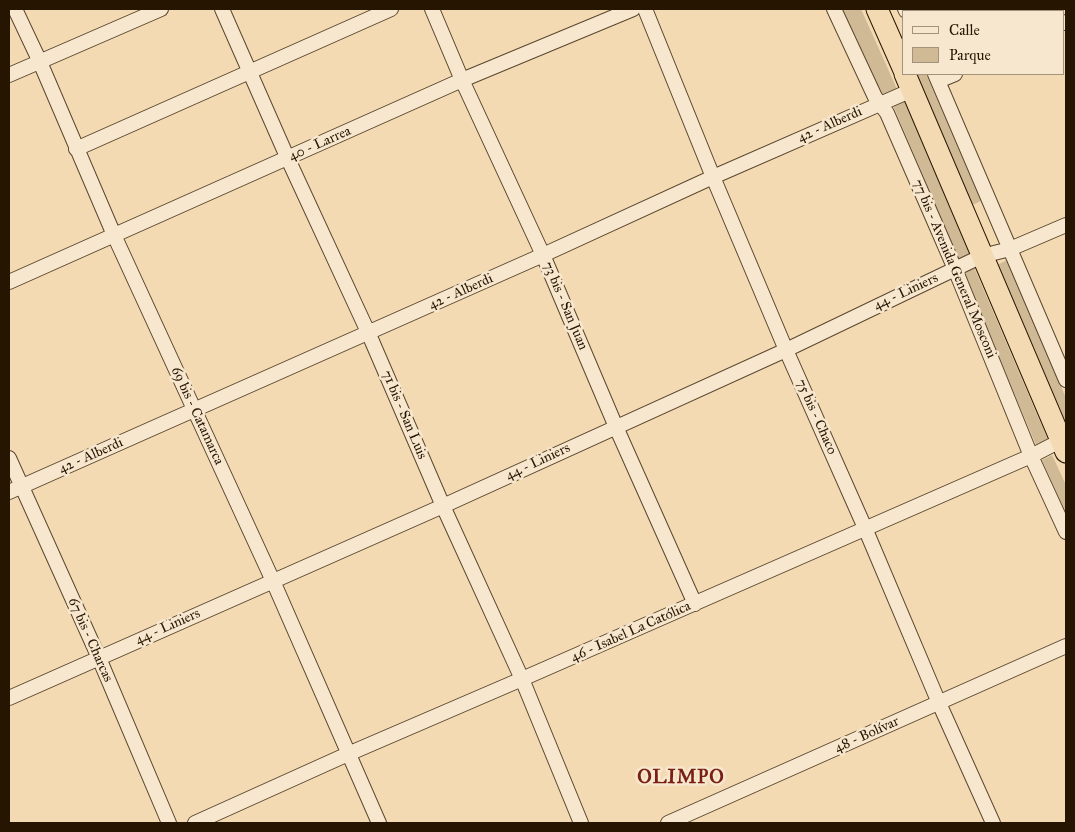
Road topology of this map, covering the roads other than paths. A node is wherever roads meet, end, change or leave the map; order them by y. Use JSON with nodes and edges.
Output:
{"nodes":[{"id":1,"x":15,"y":9,"type":"edge"},
{"id":2,"x":162,"y":9,"type":"edge"},
{"id":3,"x":222,"y":9,"type":"edge"},
{"id":4,"x":391,"y":9,"type":"edge"},
{"id":5,"x":432,"y":9,"type":"edge"},
{"id":6,"x":632,"y":9,"type":"edge"},
{"id":7,"x":645,"y":9,"type":"edge"},
{"id":8,"x":834,"y":9,"type":"edge"},
{"id":9,"x":881,"y":10,"type":"edge"},
{"id":10,"x":40,"y":62,"type":"junction"},
{"id":11,"x":902,"y":65,"type":"edge"},
{"id":12,"x":249,"y":71,"type":"junction"},
{"id":13,"x":9,"y":75,"type":"edge"},
{"id":14,"x":950,"y":75,"type":"edge"},
{"id":15,"x":937,"y":78,"type":"edge"},
{"id":16,"x":462,"y":80,"type":"junction"},
{"id":17,"x":909,"y":82,"type":"edge"},
{"id":18,"x":879,"y":104,"type":"junction"},
{"id":19,"x":76,"y":149,"type":"junction"},
{"id":20,"x":288,"y":159,"type":"junction"},
{"id":21,"x":713,"y":177,"type":"junction"},
{"id":22,"x":1066,"y":225,"type":"edge"},
{"id":23,"x":114,"y":235,"type":"junction"},
{"id":24,"x":1010,"y":249,"type":"junction"},
{"id":25,"x":543,"y":256,"type":"junction"},
{"id":26,"x":982,"y":256,"type":"junction"},
{"id":27,"x":955,"y":269,"type":"junction"},
{"id":28,"x":9,"y":282,"type":"edge"},
{"id":29,"x":368,"y":332,"type":"junction"},
{"id":30,"x":786,"y":350,"type":"junction"},
{"id":31,"x":1066,"y":380,"type":"edge"},
{"id":32,"x":194,"y":409,"type":"junction"},
{"id":33,"x":616,"y":426,"type":"junction"},
{"id":34,"x":1064,"y":443,"type":"edge"},
{"id":35,"x":1031,"y":456,"type":"junction"},
{"id":36,"x":9,"y":458,"type":"edge"},
{"id":37,"x":15,"y":490,"type":"edge"},
{"id":38,"x":443,"y":506,"type":"junction"},
{"id":39,"x":866,"y":528,"type":"junction"},
{"id":40,"x":1066,"y":532,"type":"edge"},
{"id":41,"x":273,"y":581,"type":"junction"},
{"id":42,"x":695,"y":604,"type":"junction"},
{"id":43,"x":1066,"y":646,"type":"edge"},
{"id":44,"x":99,"y":658,"type":"junction"},
{"id":45,"x":522,"y":680,"type":"junction"},
{"id":46,"x":9,"y":698,"type":"edge"},
{"id":47,"x":938,"y":703,"type":"junction"},
{"id":48,"x":348,"y":754,"type":"junction"},
{"id":49,"x":169,"y":823,"type":"edge"},
{"id":50,"x":195,"y":823,"type":"edge"},
{"id":51,"x":379,"y":823,"type":"edge"},
{"id":52,"x":581,"y":823,"type":"edge"},
{"id":53,"x":668,"y":823,"type":"edge"},
{"id":54,"x":993,"y":823,"type":"edge"}],
"edges":[{"from":1,"to":10,"type":"street","name":"69 bis - Catamarca"},
{"from":2,"to":10,"type":"street"},
{"from":3,"to":12,"type":"street","name":"71 bis - San Luis"},
{"from":4,"to":12,"type":"street"},
{"from":5,"to":16,"type":"street","name":"73 bis - San Juan"},
{"from":6,"to":16,"type":"street","name":"40 - Larrea"},
{"from":7,"to":21,"type":"street","name":"75 bis - Chaco"},
{"from":8,"to":18,"type":"street","name":"77 bis - Avenida General Mosconi"},
{"from":9,"to":11,"type":"highway"},
{"from":10,"to":13,"type":"street"},
{"from":10,"to":19,"type":"street","name":"69 bis - Catamarca"},
{"from":12,"to":19,"type":"street"},
{"from":12,"to":20,"type":"street","name":"71 bis - San Luis"},
{"from":14,"to":15,"type":"street"},
{"from":15,"to":24,"type":"street"},
{"from":16,"to":20,"type":"street","name":"40 - Larrea"},
{"from":16,"to":25,"type":"street","name":"73 bis - San Juan"},
{"from":17,"to":18,"type":"street","name":"42 - Alberdi"},
{"from":17,"to":26,"type":"highway"},
{"from":18,"to":21,"type":"street","name":"42 - Alberdi"},
{"from":18,"to":27,"type":"street","name":"77 bis - Avenida General Mosconi"},
{"from":19,"to":23,"type":"street","name":"69 bis - Catamarca"},
{"from":20,"to":23,"type":"street","name":"40 - Larrea"},
{"from":20,"to":29,"type":"street","name":"71 bis - San Luis"},
{"from":21,"to":25,"type":"street","name":"42 - Alberdi"},
{"from":21,"to":30,"type":"street","name":"75 bis - Chaco"},
{"from":22,"to":24,"type":"street","name":"44 - Liniers"},
{"from":23,"to":28,"type":"street","name":"40 - Larrea"},
{"from":23,"to":32,"type":"street","name":"69 bis - Catamarca"},
{"from":24,"to":26,"type":"street","name":"44 - Liniers"},
{"from":24,"to":31,"type":"street"},
{"from":25,"to":29,"type":"street","name":"42 - Alberdi"},
{"from":25,"to":33,"type":"street","name":"73 bis - San Juan"},
{"from":26,"to":27,"type":"street","name":"44 - Liniers"},
{"from":26,"to":34,"type":"highway"},
{"from":27,"to":30,"type":"street","name":"44 - Liniers"},
{"from":27,"to":35,"type":"street","name":"77 bis - Avenida General Mosconi"},
{"from":29,"to":32,"type":"street","name":"42 - Alberdi"},
{"from":29,"to":38,"type":"street","name":"71 bis - San Luis"},
{"from":30,"to":33,"type":"street","name":"44 - Liniers"},
{"from":30,"to":39,"type":"street","name":"75 bis - Chaco"},
{"from":32,"to":37,"type":"street","name":"42 - Alberdi"},
{"from":32,"to":41,"type":"street","name":"69 bis - Catamarca"},
{"from":33,"to":38,"type":"street","name":"44 - Liniers"},
{"from":33,"to":42,"type":"street","name":"73 bis - San Juan"},
{"from":34,"to":35,"type":"street","name":"46 - Isabel La Católica"},
{"from":35,"to":39,"type":"street","name":"46 - Isabel La Católica"},
{"from":35,"to":40,"type":"street","name":"77 bis - Avenida General Mosconi"},
{"from":36,"to":37,"type":"street","name":"67 bis - Charcas"},
{"from":37,"to":44,"type":"street","name":"67 bis - Charcas"},
{"from":38,"to":41,"type":"street","name":"44 - Liniers"},
{"from":38,"to":45,"type":"street","name":"71 bis - San Luis"},
{"from":39,"to":42,"type":"street","name":"46 - Isabel La Católica"},
{"from":39,"to":47,"type":"street","name":"75 bis - Chaco"},
{"from":41,"to":44,"type":"street","name":"44 - Liniers"},
{"from":41,"to":48,"type":"street","name":"69 bis - Catamarca"},
{"from":42,"to":45,"type":"street","name":"46 - Isabel La Católica"},
{"from":43,"to":47,"type":"street","name":"48 - Bolívar"},
{"from":44,"to":46,"type":"street","name":"44 - Liniers"},
{"from":44,"to":49,"type":"street","name":"67 bis - Charcas"},
{"from":45,"to":48,"type":"street","name":"46 - Isabel La Católica"},
{"from":45,"to":52,"type":"street","name":"71 bis - San Luis"},
{"from":47,"to":53,"type":"street","name":"48 - Bolívar"},
{"from":47,"to":54,"type":"street","name":"75 bis - Chaco"},
{"from":48,"to":50,"type":"street","name":"46 - Isabel La Católica"},
{"from":48,"to":51,"type":"street","name":"69 bis - Catamarca"}]}
